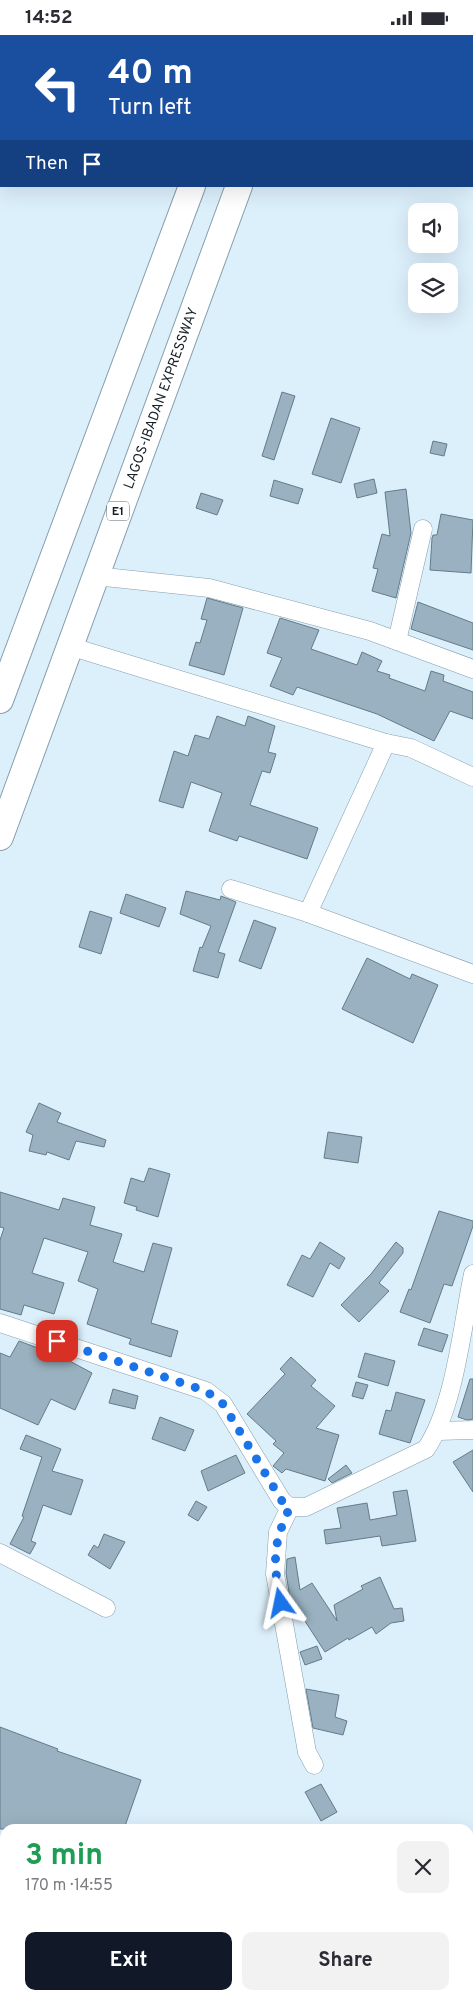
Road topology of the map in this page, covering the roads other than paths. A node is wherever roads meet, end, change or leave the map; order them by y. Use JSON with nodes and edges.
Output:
{"nodes":[{"id":1,"x":192,"y":187,"type":"edge"},
{"id":2,"x":239,"y":187,"type":"edge"},
{"id":3,"x":423,"y":529,"type":"dead end"},
{"id":4,"x":95,"y":576,"type":"junction"},
{"id":5,"x":397,"y":641,"type":"junction"},
{"id":6,"x":68,"y":646,"type":"junction"},
{"id":7,"x":473,"y":669,"type":"edge"},
{"id":8,"x":0,"y":700,"type":"edge"},
{"id":9,"x":386,"y":743,"type":"junction"},
{"id":10,"x":473,"y":777,"type":"edge"},
{"id":11,"x":0,"y":837,"type":"edge"},
{"id":12,"x":231,"y":889,"type":"dead end"},
{"id":13,"x":308,"y":913,"type":"junction"},
{"id":14,"x":473,"y":974,"type":"edge"},
{"id":15,"x":473,"y":1274,"type":"edge"},
{"id":16,"x":0,"y":1323,"type":"edge"},
{"id":17,"x":473,"y":1430,"type":"edge"},
{"id":18,"x":438,"y":1431,"type":"junction"},
{"id":19,"x":290,"y":1507,"type":"junction"},
{"id":20,"x":0,"y":1553,"type":"edge"},
{"id":21,"x":106,"y":1608,"type":"dead end"},
{"id":22,"x":314,"y":1765,"type":"dead end"}],
"edges":[{"from":1,"to":8,"type":"highway"},
{"from":2,"to":4,"type":"highway","name":"LAGOS-IBADAN EXPRESSWAY","number":"E1"},
{"from":3,"to":5,"type":"street"},
{"from":4,"to":5,"type":"street"},
{"from":4,"to":6,"type":"highway","name":"LAGOS-IBADAN EXPRESSWAY","number":"E1"},
{"from":5,"to":7,"type":"street"},
{"from":6,"to":9,"type":"street"},
{"from":6,"to":11,"type":"highway","name":"LAGOS-IBADAN EXPRESSWAY","number":"E1"},
{"from":9,"to":10,"type":"street"},
{"from":9,"to":13,"type":"street"},
{"from":12,"to":13,"type":"street"},
{"from":13,"to":14,"type":"street"},
{"from":15,"to":18,"type":"street"},
{"from":16,"to":19,"type":"street"},
{"from":17,"to":18,"type":"street"},
{"from":18,"to":19,"type":"street"},
{"from":19,"to":22,"type":"street"},
{"from":20,"to":21,"type":"street"}]}
